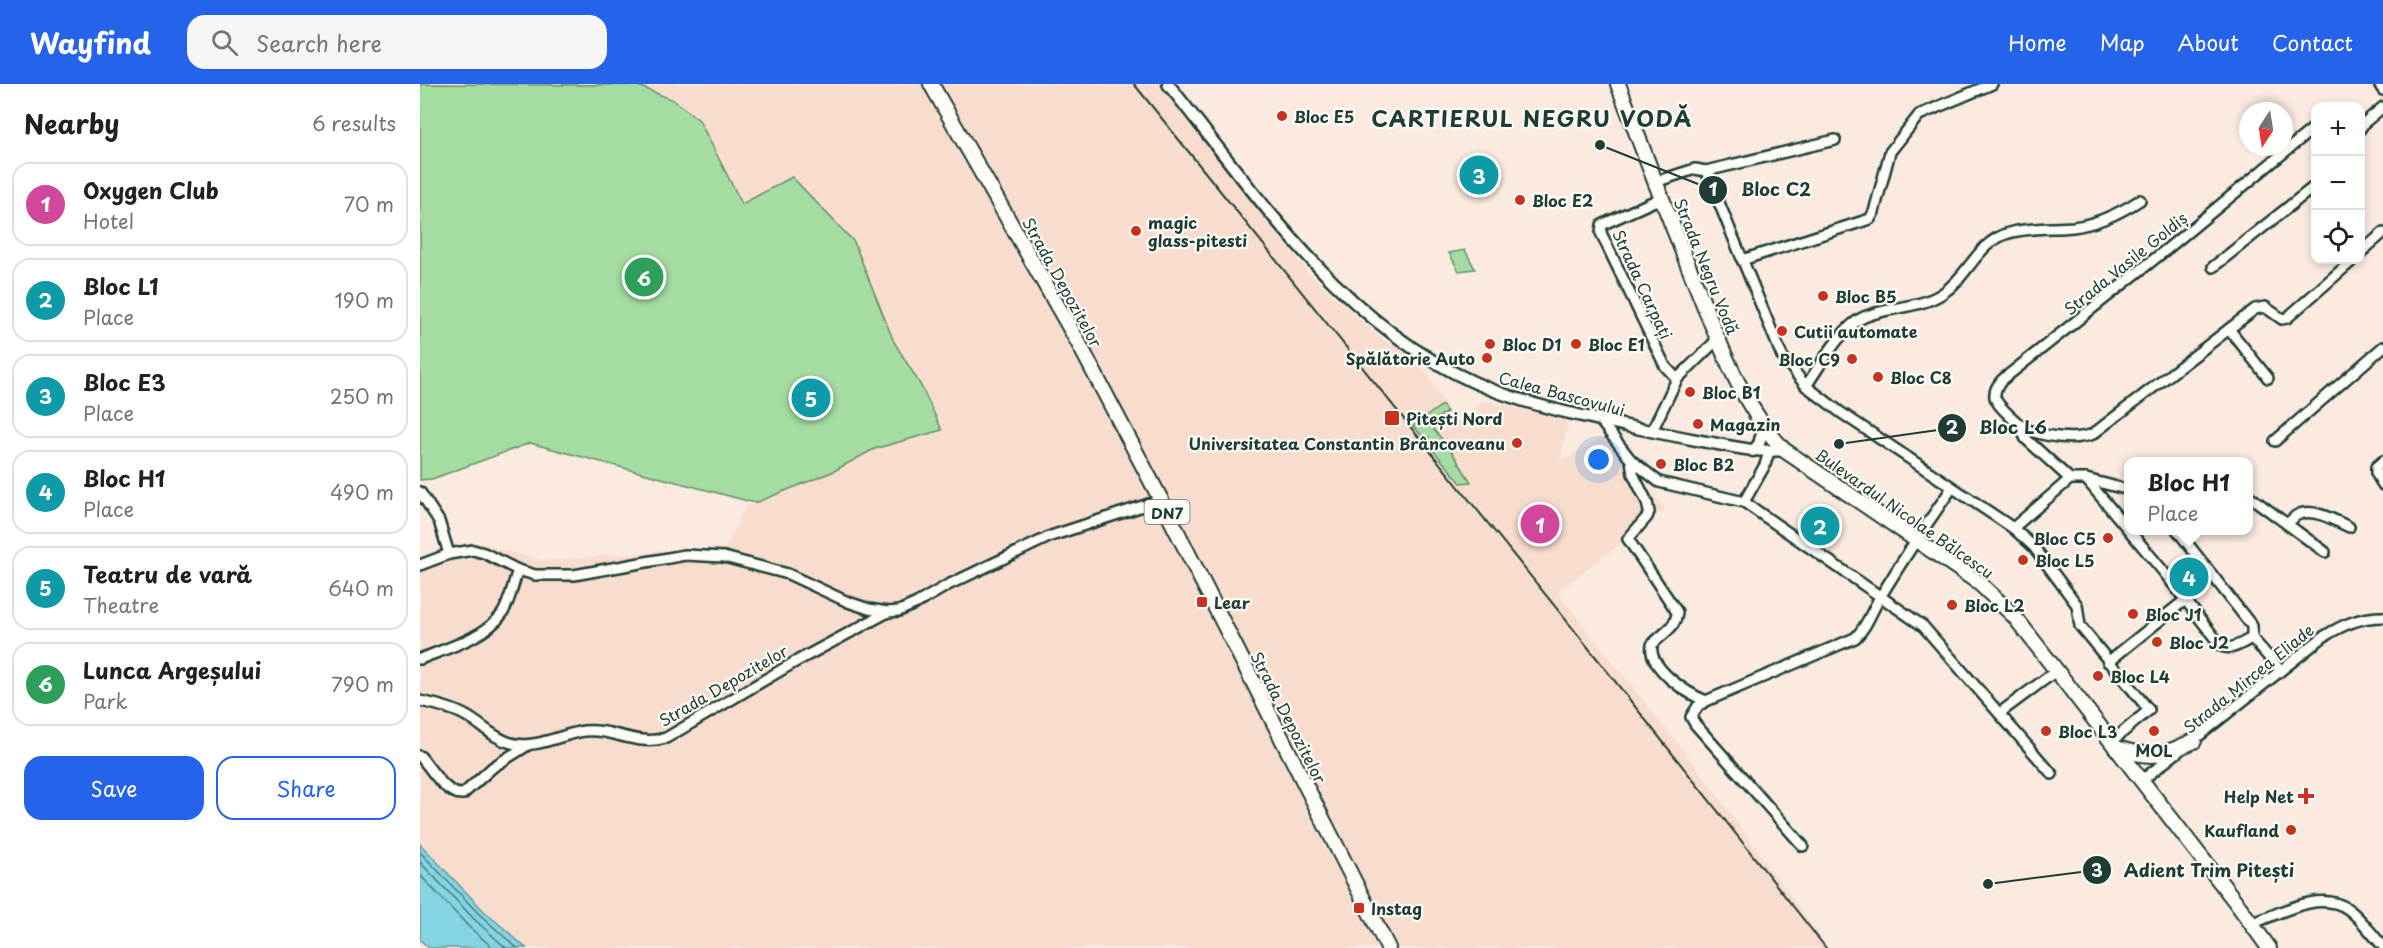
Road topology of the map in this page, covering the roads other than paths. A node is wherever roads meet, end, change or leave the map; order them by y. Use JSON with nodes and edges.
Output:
{"nodes":[{"id":1,"x":931,"y":84,"type":"edge"},
{"id":2,"x":1168,"y":84,"type":"edge"},
{"id":3,"x":1618,"y":84,"type":"edge"},
{"id":4,"x":1992,"y":84,"type":"edge"},
{"id":5,"x":2379,"y":84,"type":"edge"},
{"id":6,"x":2383,"y":90,"type":"edge"},
{"id":7,"x":2383,"y":107,"type":"edge"},
{"id":8,"x":2365,"y":122,"type":"edge"},
{"id":9,"x":2311,"y":130,"type":"edge"},
{"id":10,"x":1835,"y":140,"type":"dead end"},
{"id":11,"x":1706,"y":171,"type":"junction"},
{"id":12,"x":1655,"y":182,"type":"junction"},
{"id":13,"x":2311,"y":189,"type":"edge"},
{"id":14,"x":1661,"y":198,"type":"junction"},
{"id":15,"x":2140,"y":200,"type":"dead end"},
{"id":16,"x":2383,"y":233,"type":"edge"},
{"id":17,"x":2365,"y":249,"type":"edge"},
{"id":18,"x":1742,"y":260,"type":"junction"},
{"id":19,"x":2348,"y":264,"type":"edge"},
{"id":20,"x":2213,"y":267,"type":"dead end"},
{"id":21,"x":2229,"y":329,"type":"junction"},
{"id":22,"x":1718,"y":339,"type":"junction"},
{"id":23,"x":2383,"y":347,"type":"edge"},
{"id":24,"x":2268,"y":378,"type":"dead end"},
{"id":25,"x":1677,"y":379,"type":"junction"},
{"id":26,"x":1806,"y":386,"type":"junction"},
{"id":27,"x":1599,"y":419,"type":"junction"},
{"id":28,"x":1764,"y":426,"type":"junction"},
{"id":29,"x":2026,"y":429,"type":"junction"},
{"id":30,"x":1652,"y":431,"type":"junction"},
{"id":31,"x":2275,"y":441,"type":"dead end"},
{"id":32,"x":1784,"y":450,"type":"junction"},
{"id":33,"x":1753,"y":451,"type":"junction"},
{"id":34,"x":1769,"y":452,"type":"junction"},
{"id":35,"x":1631,"y":460,"type":"junction"},
{"id":36,"x":2383,"y":461,"type":"edge"},
{"id":37,"x":2070,"y":479,"type":"junction"},
{"id":38,"x":2086,"y":479,"type":"junction"},
{"id":39,"x":2380,"y":482,"type":"edge"},
{"id":40,"x":1952,"y":488,"type":"junction"},
{"id":41,"x":2124,"y":489,"type":"edge"},
{"id":42,"x":420,"y":492,"type":"edge"},
{"id":43,"x":2253,"y":499,"type":"edge"},
{"id":44,"x":1161,"y":500,"type":"junction"},
{"id":45,"x":1744,"y":502,"type":"junction"},
{"id":46,"x":2288,"y":524,"type":"junction"},
{"id":47,"x":2124,"y":525,"type":"edge"},
{"id":48,"x":2349,"y":527,"type":"dead end"},
{"id":49,"x":2013,"y":528,"type":"junction"},
{"id":50,"x":2132,"y":535,"type":"edge"},
{"id":51,"x":2180,"y":535,"type":"edge"},
{"id":52,"x":1915,"y":540,"type":"junction"},
{"id":53,"x":2325,"y":552,"type":"dead end"},
{"id":54,"x":449,"y":554,"type":"junction"},
{"id":55,"x":420,"y":565,"type":"edge"},
{"id":56,"x":518,"y":570,"type":"junction"},
{"id":57,"x":1881,"y":595,"type":"junction"},
{"id":58,"x":2185,"y":600,"type":"junction"},
{"id":59,"x":888,"y":612,"type":"junction"},
{"id":60,"x":2383,"y":617,"type":"edge"},
{"id":61,"x":2252,"y":638,"type":"junction"},
{"id":62,"x":420,"y":659,"type":"edge"},
{"id":63,"x":2108,"y":662,"type":"junction"},
{"id":64,"x":2280,"y":670,"type":"junction"},
{"id":65,"x":2056,"y":671,"type":"junction"},
{"id":66,"x":420,"y":701,"type":"edge"},
{"id":67,"x":1706,"y":701,"type":"junction"},
{"id":68,"x":2001,"y":712,"type":"junction"},
{"id":69,"x":2194,"y":741,"type":"junction"},
{"id":70,"x":530,"y":743,"type":"junction"},
{"id":71,"x":2113,"y":745,"type":"junction"},
{"id":72,"x":420,"y":756,"type":"edge"},
{"id":73,"x":2052,"y":774,"type":"dead end"},
{"id":74,"x":2141,"y":780,"type":"junction"},
{"id":75,"x":1803,"y":846,"type":"dead end"},
{"id":76,"x":2251,"y":924,"type":"junction"},
{"id":77,"x":2383,"y":946,"type":"edge"},
{"id":78,"x":1388,"y":948,"type":"edge"},
{"id":79,"x":2269,"y":948,"type":"edge"}],
"edges":[{"from":1,"to":44,"type":"main road","name":"Strada Depozitelor","number":"DN7"},
{"from":2,"to":27,"type":"street","name":"Calea Bascovului"},
{"from":3,"to":12,"type":"main road","name":"Strada Negru Vodă"},
{"from":4,"to":18,"type":"street"},
{"from":5,"to":6,"type":"street"},
{"from":7,"to":8,"type":"street"},
{"from":9,"to":29,"type":"street","name":"Strada Vasile Goldiș"},
{"from":10,"to":11,"type":"street"},
{"from":11,"to":12,"type":"street"},
{"from":11,"to":18,"type":"street"},
{"from":12,"to":14,"type":"main road","name":"Strada Negru Vodă"},
{"from":13,"to":20,"type":"street"},
{"from":14,"to":22,"type":"main road","name":"Strada Negru Vodă"},
{"from":14,"to":25,"type":"street","name":"Strada Carpați"},
{"from":15,"to":26,"type":"street"},
{"from":16,"to":17,"type":"street"},
{"from":18,"to":26,"type":"street"},
{"from":19,"to":21,"type":"street"},
{"from":21,"to":24,"type":"street"},
{"from":21,"to":29,"type":"street"},
{"from":22,"to":25,"type":"street"},
{"from":22,"to":28,"type":"main road","name":"Strada Negru Vodă"},
{"from":23,"to":31,"type":"street"},
{"from":25,"to":30,"type":"street"},
{"from":26,"to":40,"type":"street"},
{"from":27,"to":30,"type":"street","name":"Calea Bascovului"},
{"from":27,"to":35,"type":"street"},
{"from":28,"to":32,"type":"main road","name":"Strada Negru Vodă"},
{"from":28,"to":33,"type":"street"},
{"from":29,"to":37,"type":"street"},
{"from":30,"to":33,"type":"street","name":"Calea Bascovului"},
{"from":32,"to":34,"type":"street","name":"Calea Bascovului"},
{"from":32,"to":52,"type":"main road","name":"Bulevardul Nicolae Bălcescu"},
{"from":33,"to":34,"type":"street","name":"Calea Bascovului"},
{"from":34,"to":45,"type":"street"},
{"from":35,"to":45,"type":"street"},
{"from":35,"to":67,"type":"street"},
{"from":36,"to":39,"type":"street"},
{"from":37,"to":38,"type":"street"},
{"from":37,"to":49,"type":"street"},
{"from":38,"to":41,"type":"street"},
{"from":38,"to":47,"type":"street"},
{"from":40,"to":49,"type":"street"},
{"from":40,"to":52,"type":"street"},
{"from":42,"to":54,"type":"street"},
{"from":43,"to":46,"type":"street"},
{"from":44,"to":59,"type":"street","name":"Strada Depozitelor"},
{"from":44,"to":78,"type":"main road","name":"Strada Depozitelor","number":"DN7"},
{"from":45,"to":57,"type":"street"},
{"from":46,"to":48,"type":"street"},
{"from":46,"to":53,"type":"street"},
{"from":49,"to":63,"type":"street"},
{"from":50,"to":58,"type":"street"},
{"from":51,"to":61,"type":"street"},
{"from":52,"to":57,"type":"street"},
{"from":52,"to":65,"type":"main road","name":"Bulevardul Nicolae Bălcescu"},
{"from":54,"to":55,"type":"street","name":"Strada Depozitelor"},
{"from":54,"to":56,"type":"street","name":"Strada Depozitelor"},
{"from":56,"to":59,"type":"street","name":"Strada Depozitelor"},
{"from":56,"to":62,"type":"street"},
{"from":57,"to":67,"type":"street"},
{"from":57,"to":68,"type":"street"},
{"from":58,"to":61,"type":"street"},
{"from":58,"to":63,"type":"street"},
{"from":59,"to":70,"type":"street","name":"Strada Depozitelor"},
{"from":60,"to":64,"type":"street","name":"Strada Mircea Eliade"},
{"from":61,"to":64,"type":"street"},
{"from":63,"to":71,"type":"street"},
{"from":64,"to":69,"type":"street","name":"Strada Mircea Eliade"},
{"from":65,"to":68,"type":"street"},
{"from":65,"to":71,"type":"main road","name":"Bulevardul Nicolae Bălcescu"},
{"from":66,"to":70,"type":"street"},
{"from":67,"to":75,"type":"street"},
{"from":68,"to":73,"type":"street"},
{"from":69,"to":71,"type":"main road"},
{"from":69,"to":74,"type":"street","name":"Strada Mircea Eliade"},
{"from":70,"to":72,"type":"street"},
{"from":71,"to":74,"type":"main road","name":"Bulevardul Nicolae Bălcescu"},
{"from":74,"to":76,"type":"main road","name":"Bulevardul Nicolae Bălcescu"},
{"from":76,"to":77,"type":"street"},
{"from":76,"to":79,"type":"main road","name":"Bulevardul Nicolae Bălcescu"}]}
